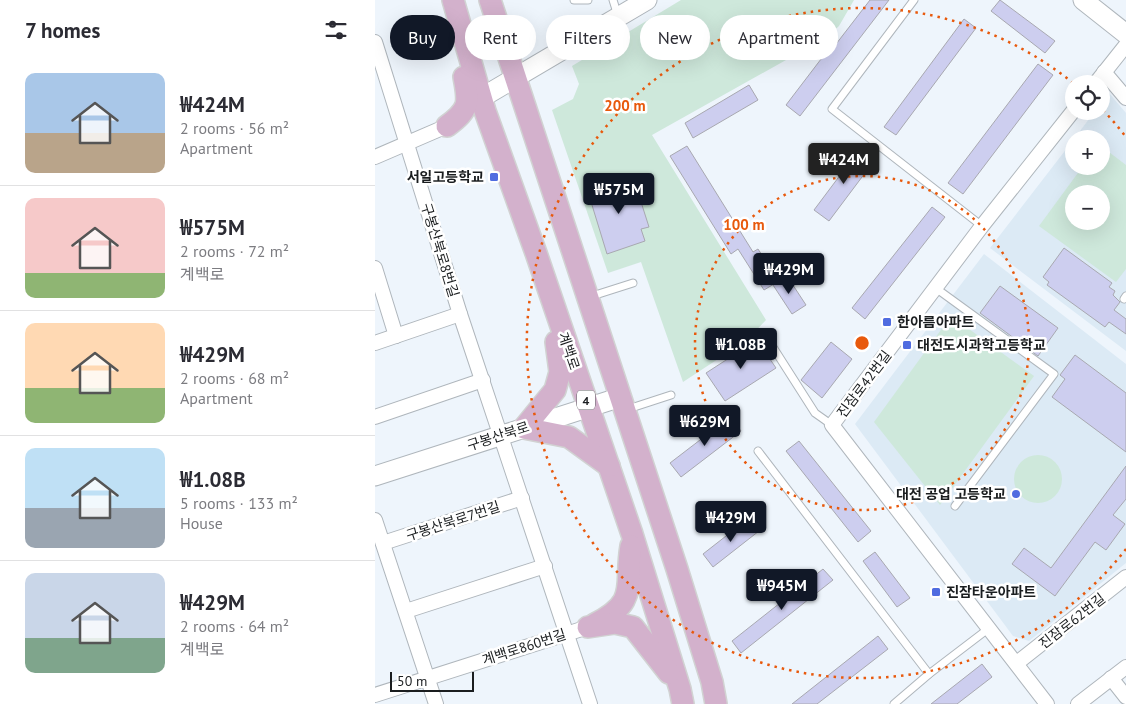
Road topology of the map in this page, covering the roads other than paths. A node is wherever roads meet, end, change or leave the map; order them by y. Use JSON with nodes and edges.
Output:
{"nodes":[{"id":1,"x":453,"y":0,"type":"edge"},
{"id":2,"x":490,"y":0,"type":"edge"},
{"id":3,"x":574,"y":0,"type":"edge"},
{"id":4,"x":588,"y":0,"type":"edge"},
{"id":5,"x":647,"y":0,"type":"edge"},
{"id":6,"x":914,"y":0,"type":"edge"},
{"id":7,"x":1083,"y":0,"type":"edge"},
{"id":8,"x":615,"y":8,"type":"edge"},
{"id":9,"x":1126,"y":34,"type":"edge"},
{"id":10,"x":375,"y":42,"type":"edge"},
{"id":11,"x":465,"y":42,"type":"edge"},
{"id":12,"x":1126,"y":46,"type":"edge"},
{"id":13,"x":465,"y":60,"type":"edge"},
{"id":14,"x":470,"y":60,"type":"edge"},
{"id":15,"x":1104,"y":72,"type":"junction"},
{"id":16,"x":1102,"y":75,"type":"edge"},
{"id":17,"x":516,"y":78,"type":"junction"},
{"id":18,"x":481,"y":98,"type":"junction"},
{"id":19,"x":1126,"y":98,"type":"edge"},
{"id":20,"x":1066,"y":120,"type":"edge"},
{"id":21,"x":447,"y":126,"type":"junction"},
{"id":22,"x":407,"y":144,"type":"junction"},
{"id":23,"x":375,"y":157,"type":"edge"},
{"id":24,"x":505,"y":168,"type":"junction"},
{"id":25,"x":983,"y":226,"type":"junction"},
{"id":26,"x":375,"y":268,"type":"edge"},
{"id":27,"x":633,"y":283,"type":"dead end"},
{"id":28,"x":937,"y":289,"type":"junction"},
{"id":29,"x":589,"y":297,"type":"junction"},
{"id":30,"x":460,"y":314,"type":"junction"},
{"id":31,"x":557,"y":314,"type":"junction"},
{"id":32,"x":396,"y":336,"type":"junction"},
{"id":33,"x":769,"y":341,"type":"dead end"},
{"id":34,"x":375,"y":343,"type":"edge"},
{"id":35,"x":483,"y":380,"type":"junction"},
{"id":36,"x":671,"y":395,"type":"dead end"},
{"id":37,"x":623,"y":403,"type":"junction"},
{"id":38,"x":588,"y":407,"type":"junction"},
{"id":39,"x":375,"y":417,"type":"edge"},
{"id":40,"x":832,"y":426,"type":"junction"},
{"id":41,"x":524,"y":428,"type":"junction"},
{"id":42,"x":501,"y":435,"type":"junction"},
{"id":43,"x":758,"y":451,"type":"dead end"},
{"id":44,"x":609,"y":466,"type":"junction"},
{"id":45,"x":375,"y":476,"type":"edge"},
{"id":46,"x":522,"y":498,"type":"junction"},
{"id":47,"x":955,"y":506,"type":"dead end"},
{"id":48,"x":375,"y":520,"type":"edge"},
{"id":49,"x":632,"y":534,"type":"junction"},
{"id":50,"x":383,"y":543,"type":"junction"},
{"id":51,"x":545,"y":566,"type":"junction"},
{"id":52,"x":1126,"y":577,"type":"edge"},
{"id":53,"x":406,"y":611,"type":"junction"},
{"id":54,"x":588,"y":627,"type":"junction"},
{"id":55,"x":988,"y":629,"type":"junction"},
{"id":56,"x":568,"y":634,"type":"junction"},
{"id":57,"x":1017,"y":663,"type":"junction"},
{"id":58,"x":1126,"y":667,"type":"edge"},
{"id":59,"x":929,"y":674,"type":"junction"},
{"id":60,"x":428,"y":678,"type":"junction"},
{"id":61,"x":1111,"y":678,"type":"junction"},
{"id":62,"x":375,"y":695,"type":"edge"},
{"id":63,"x":681,"y":696,"type":"edge"},
{"id":64,"x":1126,"y":697,"type":"edge"},
{"id":65,"x":436,"y":704,"type":"edge"},
{"id":66,"x":590,"y":704,"type":"edge"},
{"id":67,"x":716,"y":704,"type":"edge"},
{"id":68,"x":894,"y":704,"type":"edge"},
{"id":69,"x":1047,"y":704,"type":"edge"},
{"id":70,"x":1079,"y":704,"type":"edge"}],
"edges":[{"from":1,"to":11,"type":"main road","name":"계백로","number":"4"},
{"from":2,"to":17,"type":"main road"},
{"from":3,"to":4,"type":"lane"},
{"from":5,"to":8,"type":"street"},
{"from":6,"to":25,"type":"lane"},
{"from":7,"to":9,"type":"street"},
{"from":8,"to":17,"type":"street"},
{"from":10,"to":22,"type":"street","name":"구봉산북로8번길"},
{"from":12,"to":15,"type":"street"},
{"from":13,"to":21,"type":"main road"},
{"from":14,"to":18,"type":"main road","name":"계백로","number":"4"},
{"from":15,"to":16,"type":"street"},
{"from":15,"to":19,"type":"street"},
{"from":17,"to":18,"type":"street"},
{"from":17,"to":29,"type":"main road"},
{"from":18,"to":24,"type":"main road","name":"계백로","number":"4"},
{"from":20,"to":25,"type":"street","name":"진잠로42번길"},
{"from":21,"to":22,"type":"street"},
{"from":21,"to":24,"type":"main road"},
{"from":22,"to":23,"type":"street"},
{"from":22,"to":30,"type":"street","name":"구봉산북로8번길"},
{"from":24,"to":31,"type":"main road","name":"계백로","number":"4"},
{"from":25,"to":28,"type":"street","name":"진잠로42번길"},
{"from":26,"to":32,"type":"street"},
{"from":27,"to":29,"type":"lane"},
{"from":28,"to":40,"type":"street","name":"진잠로42번길"},
{"from":28,"to":47,"type":"lane"},
{"from":29,"to":37,"type":"main road"},
{"from":30,"to":32,"type":"street","name":"구봉산북로8번길"},
{"from":30,"to":35,"type":"street","name":"구봉산북로8번길"},
{"from":31,"to":38,"type":"main road","name":"계백로","number":"4"},
{"from":31,"to":41,"type":"main road"},
{"from":32,"to":34,"type":"street","name":"구봉산북로8번길"},
{"from":33,"to":40,"type":"lane"},
{"from":35,"to":39,"type":"street"},
{"from":35,"to":42,"type":"street","name":"구봉산북로8번길"},
{"from":36,"to":37,"type":"lane"},
{"from":37,"to":38,"type":"street","name":"구봉산북로"},
{"from":37,"to":67,"type":"main road"},
{"from":38,"to":41,"type":"street","name":"구봉산북로"},
{"from":38,"to":44,"type":"main road","name":"계백로","number":"4"},
{"from":40,"to":55,"type":"street","name":"진잠로42번길"},
{"from":41,"to":42,"type":"street","name":"구봉산북로"},
{"from":41,"to":44,"type":"main road"},
{"from":42,"to":45,"type":"street","name":"구봉산북로"},
{"from":42,"to":46,"type":"street"},
{"from":43,"to":59,"type":"lane"},
{"from":44,"to":49,"type":"main road","name":"계백로","number":"4"},
{"from":46,"to":50,"type":"street","name":"구봉산북로7번길"},
{"from":46,"to":51,"type":"street"},
{"from":48,"to":50,"type":"street"},
{"from":49,"to":54,"type":"main road"},
{"from":49,"to":63,"type":"main road","name":"계백로","number":"4"},
{"from":50,"to":53,"type":"street"},
{"from":51,"to":53,"type":"street"},
{"from":51,"to":56,"type":"street"},
{"from":52,"to":57,"type":"street","name":"진잠로62번길"},
{"from":53,"to":60,"type":"street"},
{"from":54,"to":56,"type":"street","name":"계백로860번길"},
{"from":54,"to":63,"type":"main road"},
{"from":55,"to":57,"type":"street","name":"진잠로42번길"},
{"from":55,"to":59,"type":"lane"},
{"from":56,"to":60,"type":"street","name":"계백로860번길"},
{"from":56,"to":66,"type":"street"},
{"from":57,"to":69,"type":"street","name":"진잠로42번길"},
{"from":58,"to":61,"type":"street"},
{"from":59,"to":68,"type":"lane"},
{"from":60,"to":62,"type":"street","name":"계백로860번길"},
{"from":60,"to":65,"type":"street"},
{"from":61,"to":64,"type":"street"},
{"from":61,"to":70,"type":"street"}]}
